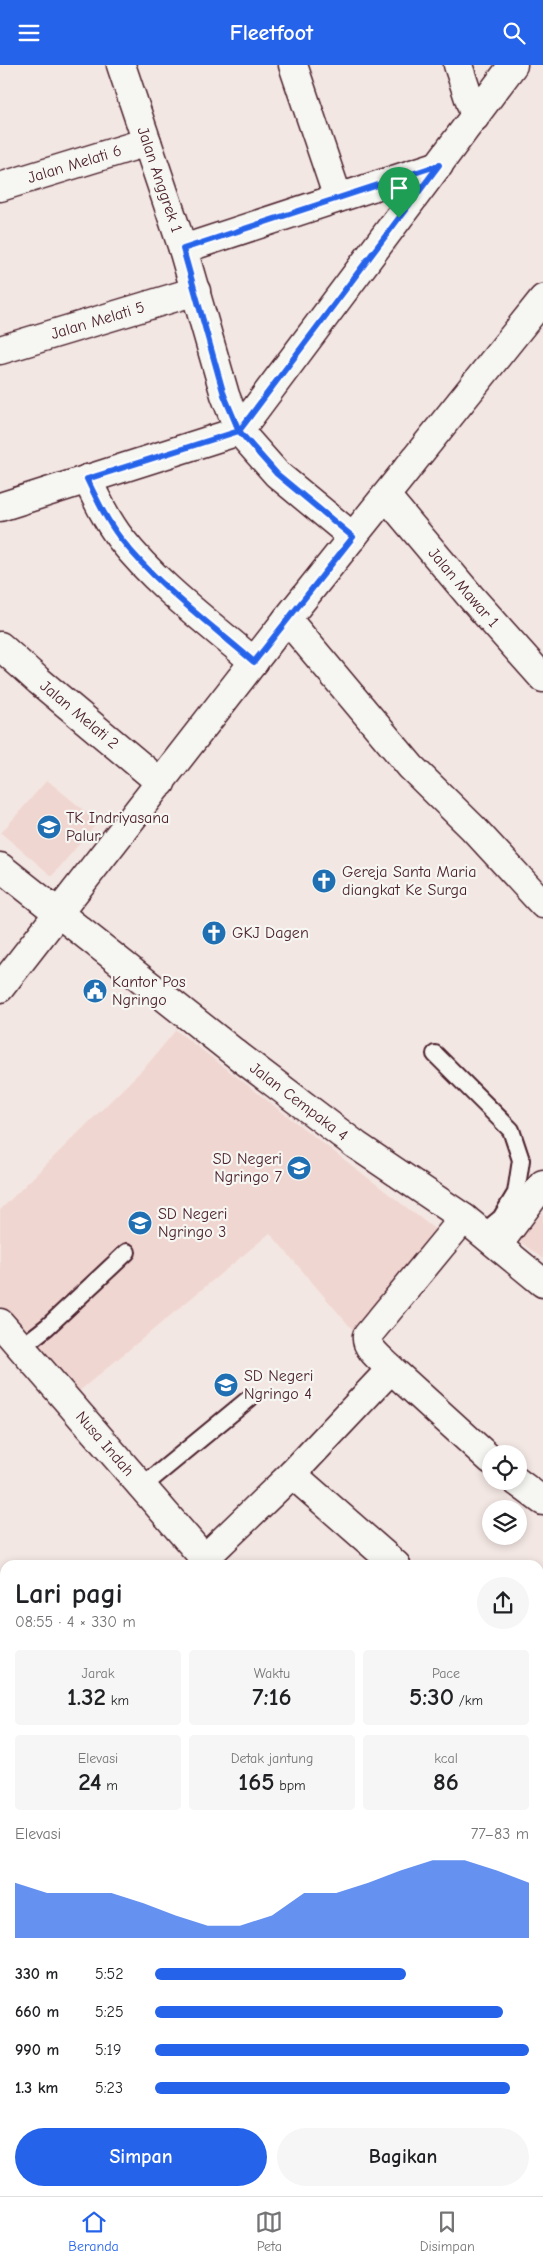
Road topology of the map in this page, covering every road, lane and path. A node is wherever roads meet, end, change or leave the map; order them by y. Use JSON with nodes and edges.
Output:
{"nodes":[{"id":1,"x":121,"y":65,"type":"edge"},
{"id":2,"x":293,"y":65,"type":"edge"},
{"id":3,"x":458,"y":65,"type":"edge"},
{"id":4,"x":513,"y":65,"type":"edge"},
{"id":5,"x":475,"y":117,"type":"junction"},
{"id":6,"x":147,"y":142,"type":"junction"},
{"id":7,"x":439,"y":165,"type":"junction"},
{"id":8,"x":0,"y":187,"type":"edge"},
{"id":9,"x":338,"y":198,"type":"junction"},
{"id":10,"x":183,"y":249,"type":"junction"},
{"id":11,"x":196,"y":291,"type":"junction"},
{"id":12,"x":543,"y":299,"type":"edge"},
{"id":13,"x":0,"y":350,"type":"edge"},
{"id":14,"x":239,"y":431,"type":"junction"},
{"id":15,"x":87,"y":479,"type":"junction"},
{"id":16,"x":386,"y":496,"type":"junction"},
{"id":17,"x":0,"y":507,"type":"edge"},
{"id":18,"x":353,"y":537,"type":"junction"},
{"id":19,"x":288,"y":619,"type":"junction"},
{"id":20,"x":0,"y":646,"type":"edge"},
{"id":21,"x":254,"y":662,"type":"junction"},
{"id":22,"x":543,"y":678,"type":"edge"},
{"id":23,"x":161,"y":783,"type":"junction"},
{"id":24,"x":0,"y":867,"type":"edge"},
{"id":25,"x":543,"y":905,"type":"edge"},
{"id":26,"x":58,"y":914,"type":"junction"},
{"id":27,"x":0,"y":988,"type":"edge"},
{"id":28,"x":435,"y":1054,"type":"dead end"},
{"id":29,"x":543,"y":1184,"type":"edge"},
{"id":30,"x":482,"y":1232,"type":"junction"},
{"id":31,"x":127,"y":1253,"type":"dead end"},
{"id":32,"x":543,"y":1283,"type":"edge"},
{"id":33,"x":0,"y":1323,"type":"edge"},
{"id":34,"x":20,"y":1348,"type":"junction"},
{"id":35,"x":391,"y":1369,"type":"junction"},
{"id":36,"x":250,"y":1398,"type":"dead end"},
{"id":37,"x":482,"y":1452,"type":"edge"},
{"id":38,"x":292,"y":1474,"type":"junction"},
{"id":39,"x":143,"y":1487,"type":"junction"},
{"id":40,"x":527,"y":1489,"type":"edge"},
{"id":41,"x":543,"y":1501,"type":"edge"},
{"id":42,"x":205,"y":1560,"type":"edge"},
{"id":43,"x":209,"y":1560,"type":"edge"},
{"id":44,"x":390,"y":1560,"type":"edge"}],
"edges":[{"from":1,"to":6,"type":"street","name":"Jalan Anggrek 1"},
{"from":2,"to":9,"type":"street"},
{"from":3,"to":5,"type":"street"},
{"from":4,"to":5,"type":"street"},
{"from":5,"to":7,"type":"street"},
{"from":6,"to":8,"type":"street","name":"Jalan Melati 6"},
{"from":6,"to":10,"type":"street","name":"Jalan Anggrek 1"},
{"from":7,"to":9,"type":"street"},
{"from":7,"to":14,"type":"street"},
{"from":9,"to":10,"type":"street"},
{"from":10,"to":11,"type":"street","name":"Jalan Anggrek 1"},
{"from":11,"to":13,"type":"street","name":"Jalan Melati 5"},
{"from":11,"to":14,"type":"street","name":"Jalan Anggrek 1"},
{"from":12,"to":16,"type":"street"},
{"from":14,"to":15,"type":"street"},
{"from":14,"to":18,"type":"street","name":"Jalan Anggrek 1"},
{"from":15,"to":17,"type":"street"},
{"from":15,"to":21,"type":"street"},
{"from":16,"to":18,"type":"street"},
{"from":16,"to":22,"type":"street","name":"Jalan Mawar 1"},
{"from":18,"to":19,"type":"street"},
{"from":19,"to":21,"type":"street"},
{"from":19,"to":25,"type":"street"},
{"from":20,"to":23,"type":"street","name":"Jalan Melati 2"},
{"from":21,"to":23,"type":"street"},
{"from":23,"to":26,"type":"street"},
{"from":24,"to":26,"type":"street","name":"Jalan Cempaka 4"},
{"from":26,"to":27,"type":"street"},
{"from":26,"to":30,"type":"street","name":"Jalan Cempaka 4"},
{"from":28,"to":30,"type":"lane"},
{"from":29,"to":30,"type":"street"},
{"from":30,"to":32,"type":"street","name":"Jalan Cempaka 4"},
{"from":30,"to":35,"type":"street"},
{"from":31,"to":34,"type":"lane"},
{"from":33,"to":34,"type":"street","name":"Nusa Indah"},
{"from":34,"to":39,"type":"street","name":"Nusa Indah"},
{"from":35,"to":37,"type":"street"},
{"from":35,"to":38,"type":"street"},
{"from":36,"to":39,"type":"lane"},
{"from":38,"to":43,"type":"street"},
{"from":38,"to":44,"type":"street"},
{"from":39,"to":42,"type":"street","name":"Nusa Indah"},
{"from":40,"to":41,"type":"street"}]}
